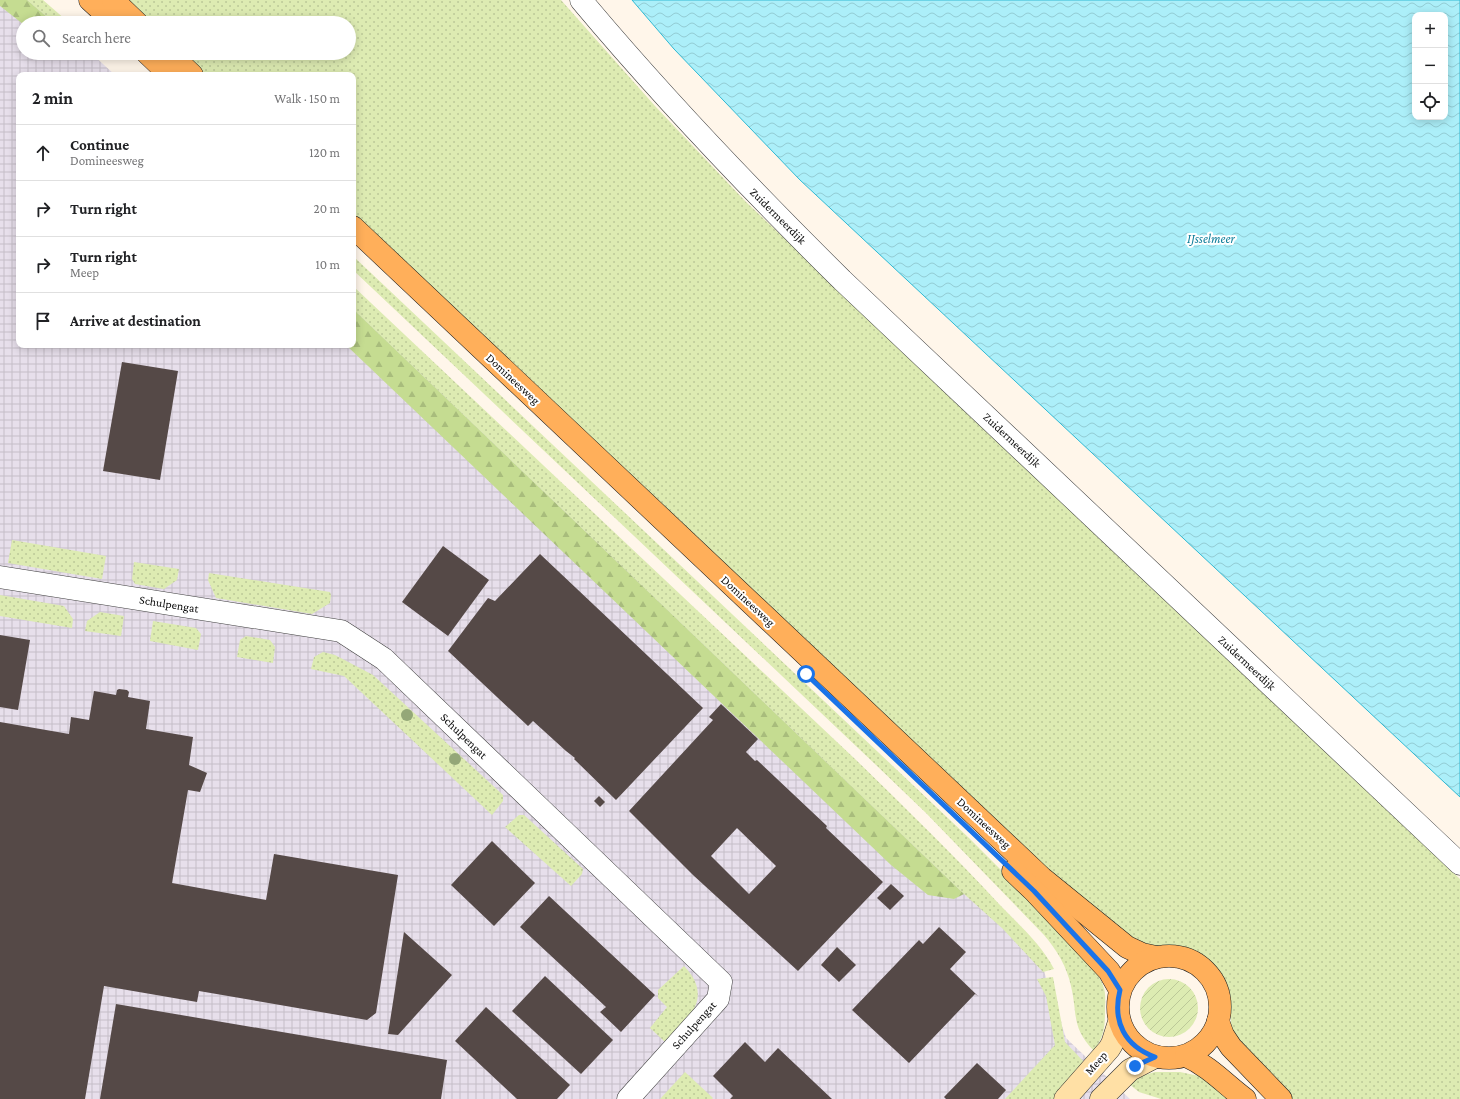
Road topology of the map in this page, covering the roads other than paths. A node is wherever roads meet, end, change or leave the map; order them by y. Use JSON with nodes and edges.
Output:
{"nodes":[{"id":1,"x":90,"y":0,"type":"edge"},
{"id":2,"x":113,"y":0,"type":"edge"},
{"id":3,"x":581,"y":0,"type":"edge"},
{"id":4,"x":107,"y":16,"type":"edge"},
{"id":5,"x":130,"y":16,"type":"edge"},
{"id":6,"x":154,"y":60,"type":"edge"},
{"id":7,"x":176,"y":60,"type":"edge"},
{"id":8,"x":167,"y":72,"type":"edge"},
{"id":9,"x":189,"y":72,"type":"edge"},
{"id":10,"x":356,"y":231,"type":"edge"},
{"id":11,"x":356,"y":249,"type":"edge"},
{"id":12,"x":0,"y":577,"type":"edge"},
{"id":13,"x":1460,"y":864,"type":"edge"},
{"id":14,"x":1156,"y":957,"type":"junction"},
{"id":15,"x":1120,"y":990,"type":"junction"},
{"id":16,"x":1218,"y":1021,"type":"junction"},
{"id":17,"x":1119,"y":1022,"type":"junction"},
{"id":18,"x":1186,"y":1056,"type":"junction"},
{"id":19,"x":1155,"y":1057,"type":"junction"},
{"id":20,"x":628,"y":1099,"type":"edge"},
{"id":21,"x":1065,"y":1099,"type":"edge"},
{"id":22,"x":1101,"y":1099,"type":"edge"},
{"id":23,"x":1245,"y":1099,"type":"edge"},
{"id":24,"x":1281,"y":1099,"type":"edge"}],
"edges":[{"from":1,"to":4,"type":"main road"},
{"from":2,"to":5,"type":"main road"},
{"from":3,"to":13,"type":"street","name":"Zuidermeerdijk"},
{"from":6,"to":8,"type":"main road"},
{"from":7,"to":9,"type":"main road"},
{"from":10,"to":14,"type":"main road","name":"Domineesweg"},
{"from":11,"to":15,"type":"main road","name":"Domineesweg"},
{"from":12,"to":20,"type":"street","name":"Schulpengat"},
{"from":14,"to":15,"type":"main road"},
{"from":14,"to":16,"type":"main road"},
{"from":15,"to":17,"type":"main road"},
{"from":16,"to":18,"type":"main road"},
{"from":16,"to":24,"type":"main road"},
{"from":17,"to":19,"type":"main road"},
{"from":17,"to":21,"type":"main road","name":"Meep"},
{"from":18,"to":19,"type":"main road"},
{"from":18,"to":23,"type":"main road"},
{"from":19,"to":22,"type":"main road"}]}
